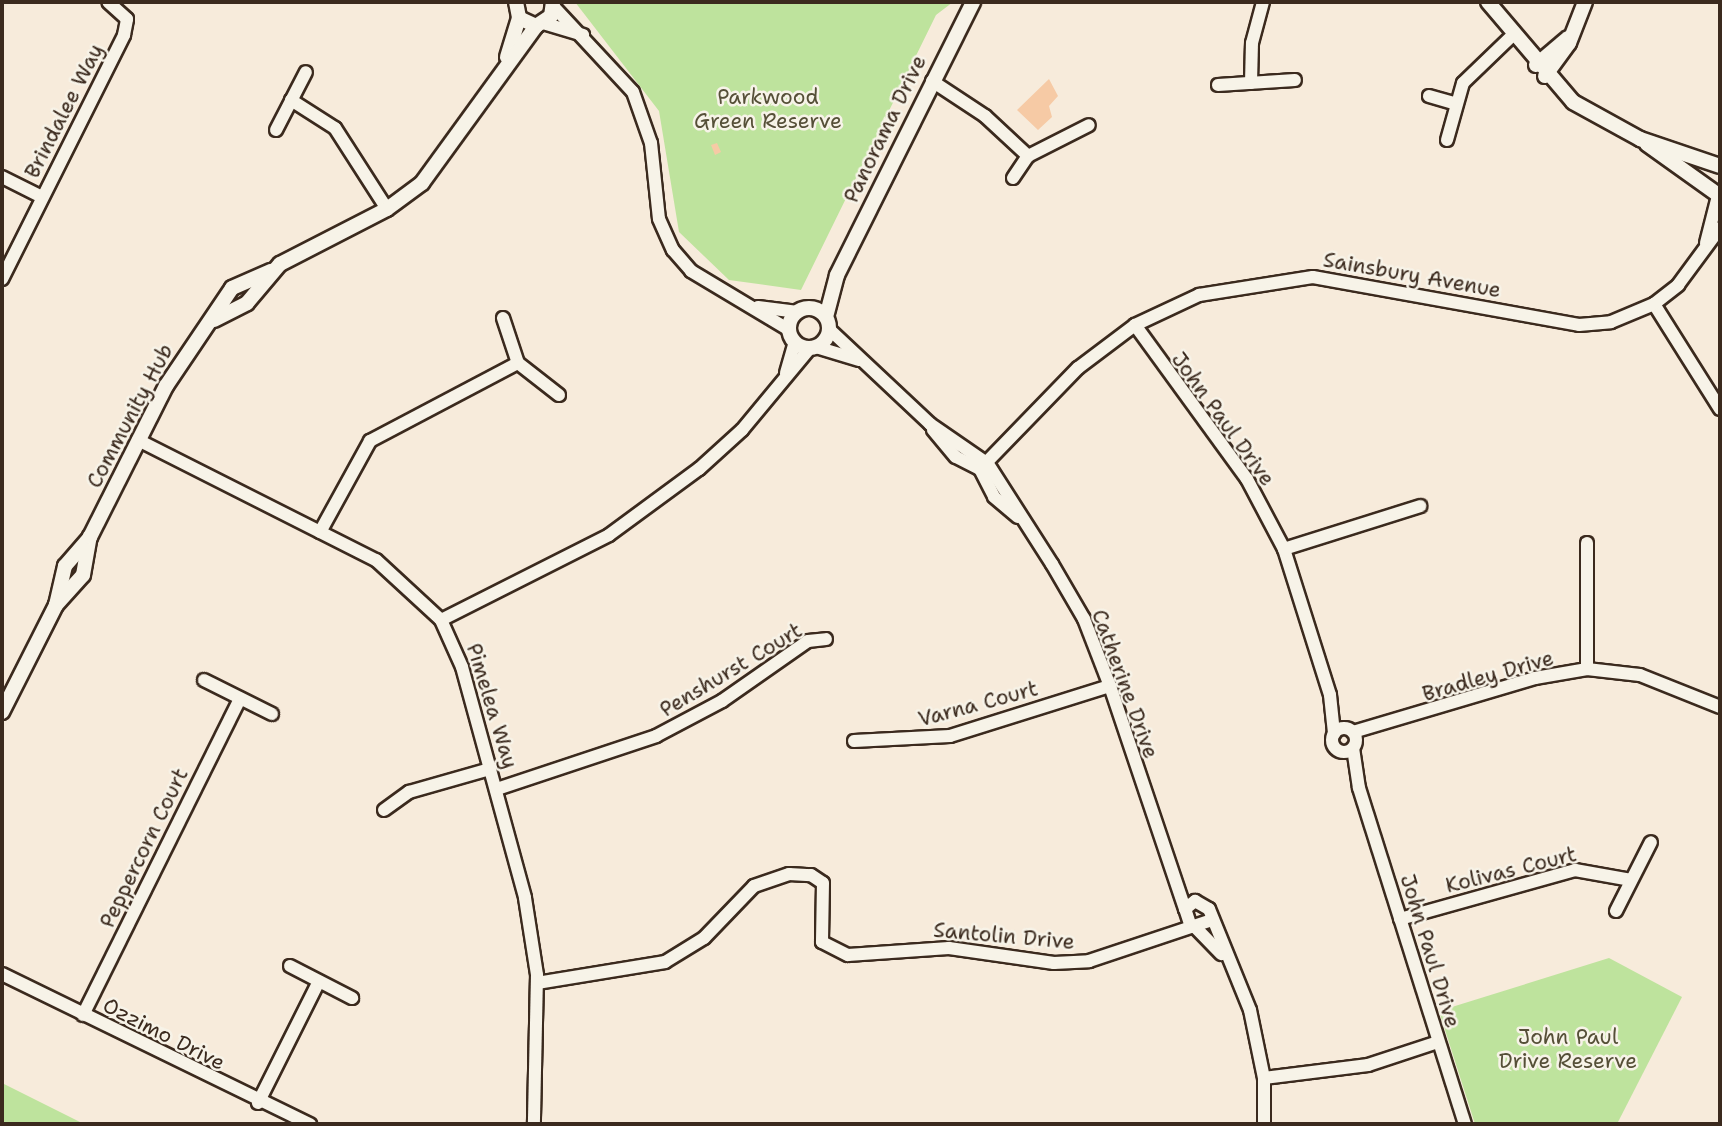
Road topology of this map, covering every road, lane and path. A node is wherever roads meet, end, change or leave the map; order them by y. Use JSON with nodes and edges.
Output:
{"nodes":[{"id":1,"x":108,"y":2,"type":"edge"},
{"id":2,"x":973,"y":2,"type":"edge"},
{"id":3,"x":1263,"y":2,"type":"edge"},
{"id":4,"x":1488,"y":2,"type":"edge"},
{"id":5,"x":1585,"y":2,"type":"edge"},
{"id":6,"x":553,"y":4,"type":"edge"},
{"id":7,"x":514,"y":7,"type":"edge"},
{"id":8,"x":539,"y":24,"type":"junction"},
{"id":9,"x":1514,"y":34,"type":"junction"},
{"id":10,"x":583,"y":35,"type":"junction"},
{"id":11,"x":503,"y":68,"type":"junction"},
{"id":12,"x":1540,"y":70,"type":"junction"},
{"id":13,"x":306,"y":72,"type":"dead end"},
{"id":14,"x":1295,"y":80,"type":"dead end"},
{"id":15,"x":932,"y":81,"type":"junction"},
{"id":16,"x":1251,"y":83,"type":"junction"},
{"id":17,"x":1218,"y":85,"type":"dead end"},
{"id":18,"x":1429,"y":96,"type":"dead end"},
{"id":19,"x":291,"y":100,"type":"junction"},
{"id":20,"x":1453,"y":103,"type":"junction"},
{"id":21,"x":1089,"y":125,"type":"dead end"},
{"id":22,"x":276,"y":130,"type":"dead end"},
{"id":23,"x":1640,"y":139,"type":"junction"},
{"id":24,"x":1447,"y":140,"type":"dead end"},
{"id":25,"x":1028,"y":156,"type":"junction"},
{"id":26,"x":1720,"y":166,"type":"edge"},
{"id":27,"x":1720,"y":173,"type":"edge"},
{"id":28,"x":2,"y":177,"type":"edge"},
{"id":29,"x":1013,"y":178,"type":"dead end"},
{"id":30,"x":1719,"y":196,"type":"edge"},
{"id":31,"x":42,"y":197,"type":"junction"},
{"id":32,"x":387,"y":209,"type":"junction"},
{"id":33,"x":1720,"y":228,"type":"edge"},
{"id":34,"x":1705,"y":250,"type":"junction"},
{"id":35,"x":271,"y":271,"type":"junction"},
{"id":36,"x":837,"y":275,"type":"junction"},
{"id":37,"x":2,"y":279,"type":"edge"},
{"id":38,"x":1654,"y":304,"type":"junction"},
{"id":39,"x":757,"y":307,"type":"junction"},
{"id":40,"x":804,"y":310,"type":"junction"},
{"id":41,"x":503,"y":317,"type":"dead end"},
{"id":42,"x":214,"y":320,"type":"junction"},
{"id":43,"x":827,"y":323,"type":"junction"},
{"id":44,"x":1135,"y":325,"type":"junction"},
{"id":45,"x":792,"y":336,"type":"junction"},
{"id":46,"x":813,"y":348,"type":"junction"},
{"id":47,"x":862,"y":362,"type":"junction"},
{"id":48,"x":518,"y":363,"type":"junction"},
{"id":49,"x":781,"y":382,"type":"junction"},
{"id":50,"x":559,"y":395,"type":"dead end"},
{"id":51,"x":1720,"y":409,"type":"edge"},
{"id":52,"x":138,"y":440,"type":"junction"},
{"id":53,"x":984,"y":464,"type":"junction"},
{"id":54,"x":1420,"y":506,"type":"dead end"},
{"id":55,"x":320,"y":531,"type":"junction"},
{"id":56,"x":1587,"y":543,"type":"dead end"},
{"id":57,"x":1284,"y":549,"type":"junction"},
{"id":58,"x":441,"y":620,"type":"junction"},
{"id":59,"x":826,"y":639,"type":"dead end"},
{"id":60,"x":1587,"y":669,"type":"junction"},
{"id":61,"x":204,"y":680,"type":"dead end"},
{"id":62,"x":1110,"y":686,"type":"junction"},
{"id":63,"x":1330,"y":695,"type":"junction"},
{"id":64,"x":240,"y":699,"type":"junction"},
{"id":65,"x":1720,"y":707,"type":"edge"},
{"id":66,"x":2,"y":712,"type":"edge"},
{"id":67,"x":272,"y":714,"type":"dead end"},
{"id":68,"x":1334,"y":734,"type":"junction"},
{"id":69,"x":1352,"y":738,"type":"junction"},
{"id":70,"x":854,"y":741,"type":"dead end"},
{"id":71,"x":1338,"y":750,"type":"junction"},
{"id":72,"x":490,"y":769,"type":"junction"},
{"id":73,"x":1359,"y":788,"type":"junction"},
{"id":74,"x":497,"y":789,"type":"junction"},
{"id":75,"x":384,"y":810,"type":"dead end"},
{"id":76,"x":1651,"y":842,"type":"dead end"},
{"id":77,"x":1631,"y":880,"type":"junction"},
{"id":78,"x":1616,"y":911,"type":"dead end"},
{"id":79,"x":1190,"y":917,"type":"junction"},
{"id":80,"x":1400,"y":919,"type":"junction"},
{"id":81,"x":1209,"y":921,"type":"junction"},
{"id":82,"x":1230,"y":965,"type":"junction"},
{"id":83,"x":289,"y":966,"type":"dead end"},
{"id":84,"x":2,"y":974,"type":"edge"},
{"id":85,"x":537,"y":979,"type":"junction"},
{"id":86,"x":319,"y":981,"type":"junction"},
{"id":87,"x":352,"y":998,"type":"dead end"},
{"id":88,"x":83,"y":1015,"type":"junction"},
{"id":89,"x":1438,"y":1042,"type":"junction"},
{"id":90,"x":1264,"y":1078,"type":"junction"},
{"id":91,"x":258,"y":1103,"type":"junction"},
{"id":92,"x":532,"y":1121,"type":"edge"},
{"id":93,"x":310,"y":1124,"type":"edge"},
{"id":94,"x":1264,"y":1124,"type":"edge"},
{"id":95,"x":1465,"y":1124,"type":"edge"}],
"edges":[{"from":1,"to":31,"type":"street","name":"Brindalee Way"},
{"from":2,"to":15,"type":"street","name":"Panorama Drive"},
{"from":3,"to":16,"type":"street"},
{"from":4,"to":9,"type":"street"},
{"from":5,"to":12,"type":"street"},
{"from":6,"to":8,"type":"street","name":"Community Hub"},
{"from":6,"to":10,"type":"street"},
{"from":7,"to":8,"type":"street"},
{"from":7,"to":11,"type":"street","name":"Community Hub"},
{"from":8,"to":10,"type":"street"},
{"from":8,"to":11,"type":"street","name":"Community Hub"},
{"from":9,"to":12,"type":"street"},
{"from":9,"to":20,"type":"street"},
{"from":10,"to":39,"type":"street"},
{"from":11,"to":32,"type":"street","name":"Community Hub"},
{"from":12,"to":23,"type":"street"},
{"from":13,"to":19,"type":"street"},
{"from":14,"to":16,"type":"street"},
{"from":15,"to":25,"type":"street"},
{"from":15,"to":36,"type":"street","name":"Panorama Drive"},
{"from":16,"to":17,"type":"street"},
{"from":18,"to":20,"type":"street"},
{"from":19,"to":22,"type":"street"},
{"from":19,"to":32,"type":"street"},
{"from":20,"to":24,"type":"street"},
{"from":21,"to":25,"type":"street"},
{"from":23,"to":26,"type":"street"},
{"from":23,"to":30,"type":"street"},
{"from":25,"to":29,"type":"street"},
{"from":27,"to":30,"type":"street"},
{"from":28,"to":31,"type":"street"},
{"from":30,"to":34,"type":"street","name":"Sainsbury Avenue"},
{"from":31,"to":37,"type":"street","name":"Brindalee Way"},
{"from":32,"to":35,"type":"street","name":"Community Hub"},
{"from":33,"to":34,"type":"street","name":"Sainsbury Avenue"},
{"from":34,"to":38,"type":"street","name":"Sainsbury Avenue"},
{"from":35,"to":42,"type":"street","name":"Community Hub"},
{"from":35,"to":42,"type":"street","name":"Community Hub"},
{"from":36,"to":40,"type":"street","name":"Panorama Drive"},
{"from":36,"to":43,"type":"street","name":"Panorama Drive"},
{"from":38,"to":44,"type":"street","name":"Sainsbury Avenue"},
{"from":38,"to":51,"type":"street"},
{"from":39,"to":40,"type":"street"},
{"from":39,"to":45,"type":"street"},
{"from":40,"to":43,"type":"street"},
{"from":40,"to":45,"type":"street","name":"Panorama Drive"},
{"from":41,"to":48,"type":"street"},
{"from":42,"to":52,"type":"street","name":"Community Hub"},
{"from":43,"to":46,"type":"street","name":"Panorama Drive"},
{"from":43,"to":47,"type":"street","name":"Catherine Drive"},
{"from":44,"to":53,"type":"street","name":"Sainsbury Avenue"},
{"from":44,"to":57,"type":"street","name":"John Paul Drive"},
{"from":45,"to":46,"type":"street"},
{"from":45,"to":49,"type":"street"},
{"from":46,"to":47,"type":"street","name":"Catherine Drive"},
{"from":46,"to":49,"type":"street"},
{"from":47,"to":53,"type":"street","name":"Catherine Drive"},
{"from":48,"to":50,"type":"street"},
{"from":48,"to":55,"type":"street"},
{"from":49,"to":58,"type":"street"},
{"from":52,"to":55,"type":"street","name":"Pimelea Way"},
{"from":52,"to":66,"type":"street","name":"Community Hub"},
{"from":53,"to":62,"type":"street","name":"Catherine Drive"},
{"from":54,"to":57,"type":"street"},
{"from":55,"to":58,"type":"street","name":"Pimelea Way"},
{"from":56,"to":60,"type":"street"},
{"from":57,"to":63,"type":"street","name":"John Paul Drive"},
{"from":58,"to":72,"type":"street","name":"Pimelea Way"},
{"from":59,"to":74,"type":"street","name":"Penshurst Court"},
{"from":60,"to":65,"type":"street","name":"Bradley Drive"},
{"from":60,"to":69,"type":"street","name":"Bradley Drive"},
{"from":61,"to":64,"type":"street"},
{"from":62,"to":70,"type":"street","name":"Varna Court"},
{"from":62,"to":79,"type":"street","name":"Catherine Drive"},
{"from":63,"to":68,"type":"street","name":"John Paul Drive"},
{"from":63,"to":69,"type":"street","name":"John Paul Drive"},
{"from":64,"to":67,"type":"street"},
{"from":64,"to":88,"type":"street","name":"Peppercorn Court"},
{"from":68,"to":69,"type":"street"},
{"from":68,"to":71,"type":"street","name":"John Paul Drive"},
{"from":69,"to":71,"type":"street"},
{"from":69,"to":73,"type":"street","name":"John Paul Drive"},
{"from":71,"to":73,"type":"street","name":"John Paul Drive"},
{"from":72,"to":74,"type":"street","name":"Pimelea Way"},
{"from":72,"to":75,"type":"street"},
{"from":73,"to":80,"type":"street","name":"John Paul Drive"},
{"from":74,"to":85,"type":"street","name":"Pimelea Way"},
{"from":76,"to":77,"type":"street"},
{"from":77,"to":78,"type":"street"},
{"from":77,"to":80,"type":"street","name":"Kolivas Court"},
{"from":79,"to":81,"type":"street","name":"Santolin Drive"},
{"from":79,"to":81,"type":"street","name":"Catherine Drive"},
{"from":79,"to":82,"type":"street","name":"Catherine Drive"},
{"from":79,"to":85,"type":"street","name":"Santolin Drive"},
{"from":80,"to":89,"type":"street","name":"John Paul Drive"},
{"from":81,"to":82,"type":"street","name":"Catherine Drive"},
{"from":82,"to":90,"type":"street","name":"Catherine Drive"},
{"from":83,"to":86,"type":"street"},
{"from":84,"to":88,"type":"street","name":"Ozzimo Drive"},
{"from":85,"to":92,"type":"street","name":"Pimelea Way"},
{"from":86,"to":87,"type":"street"},
{"from":86,"to":91,"type":"street"},
{"from":88,"to":91,"type":"street","name":"Ozzimo Drive"},
{"from":89,"to":90,"type":"street"},
{"from":89,"to":95,"type":"street","name":"John Paul Drive"},
{"from":90,"to":94,"type":"street","name":"Catherine Drive"},
{"from":91,"to":93,"type":"street","name":"Ozzimo Drive"}]}
